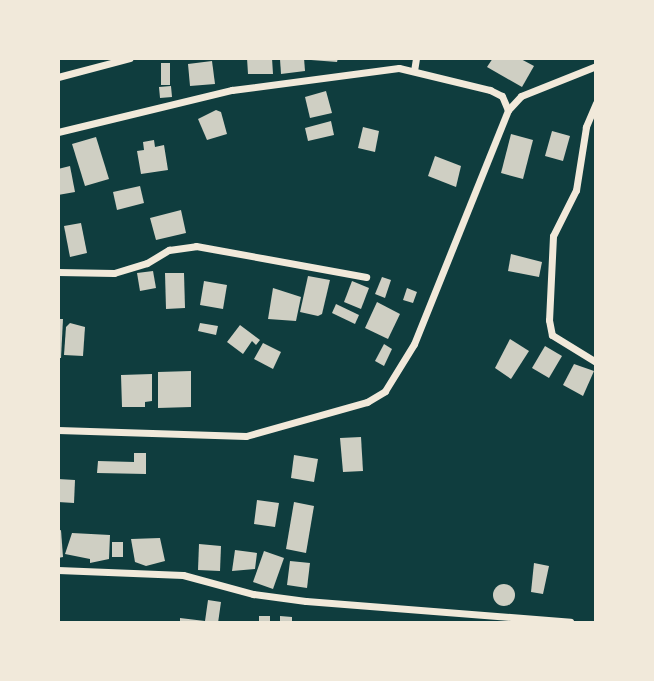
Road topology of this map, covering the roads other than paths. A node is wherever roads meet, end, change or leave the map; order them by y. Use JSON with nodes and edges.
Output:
{"nodes":[{"id":1,"x":130,"y":58,"type":"edge"},
{"id":2,"x":416,"y":58,"type":"edge"},
{"id":3,"x":596,"y":67,"type":"edge"},
{"id":4,"x":414,"y":71,"type":"junction"},
{"id":5,"x":58,"y":76,"type":"edge"},
{"id":6,"x":596,"y":103,"type":"edge"},
{"id":7,"x":508,"y":110,"type":"junction"},
{"id":8,"x":58,"y":132,"type":"edge"},
{"id":9,"x":58,"y":272,"type":"edge"},
{"id":10,"x":366,"y":277,"type":"dead end"},
{"id":11,"x":596,"y":362,"type":"edge"},
{"id":12,"x":58,"y":430,"type":"edge"},
{"id":13,"x":58,"y":570,"type":"edge"},
{"id":14,"x":570,"y":622,"type":"edge"}],
"edges":[{"from":1,"to":5,"type":"street"},
{"from":2,"to":4,"type":"street"},
{"from":3,"to":7,"type":"street"},
{"from":4,"to":7,"type":"street"},
{"from":4,"to":8,"type":"street"},
{"from":6,"to":11,"type":"street"},
{"from":7,"to":12,"type":"street"},
{"from":9,"to":10,"type":"street"},
{"from":13,"to":14,"type":"street"}]}
